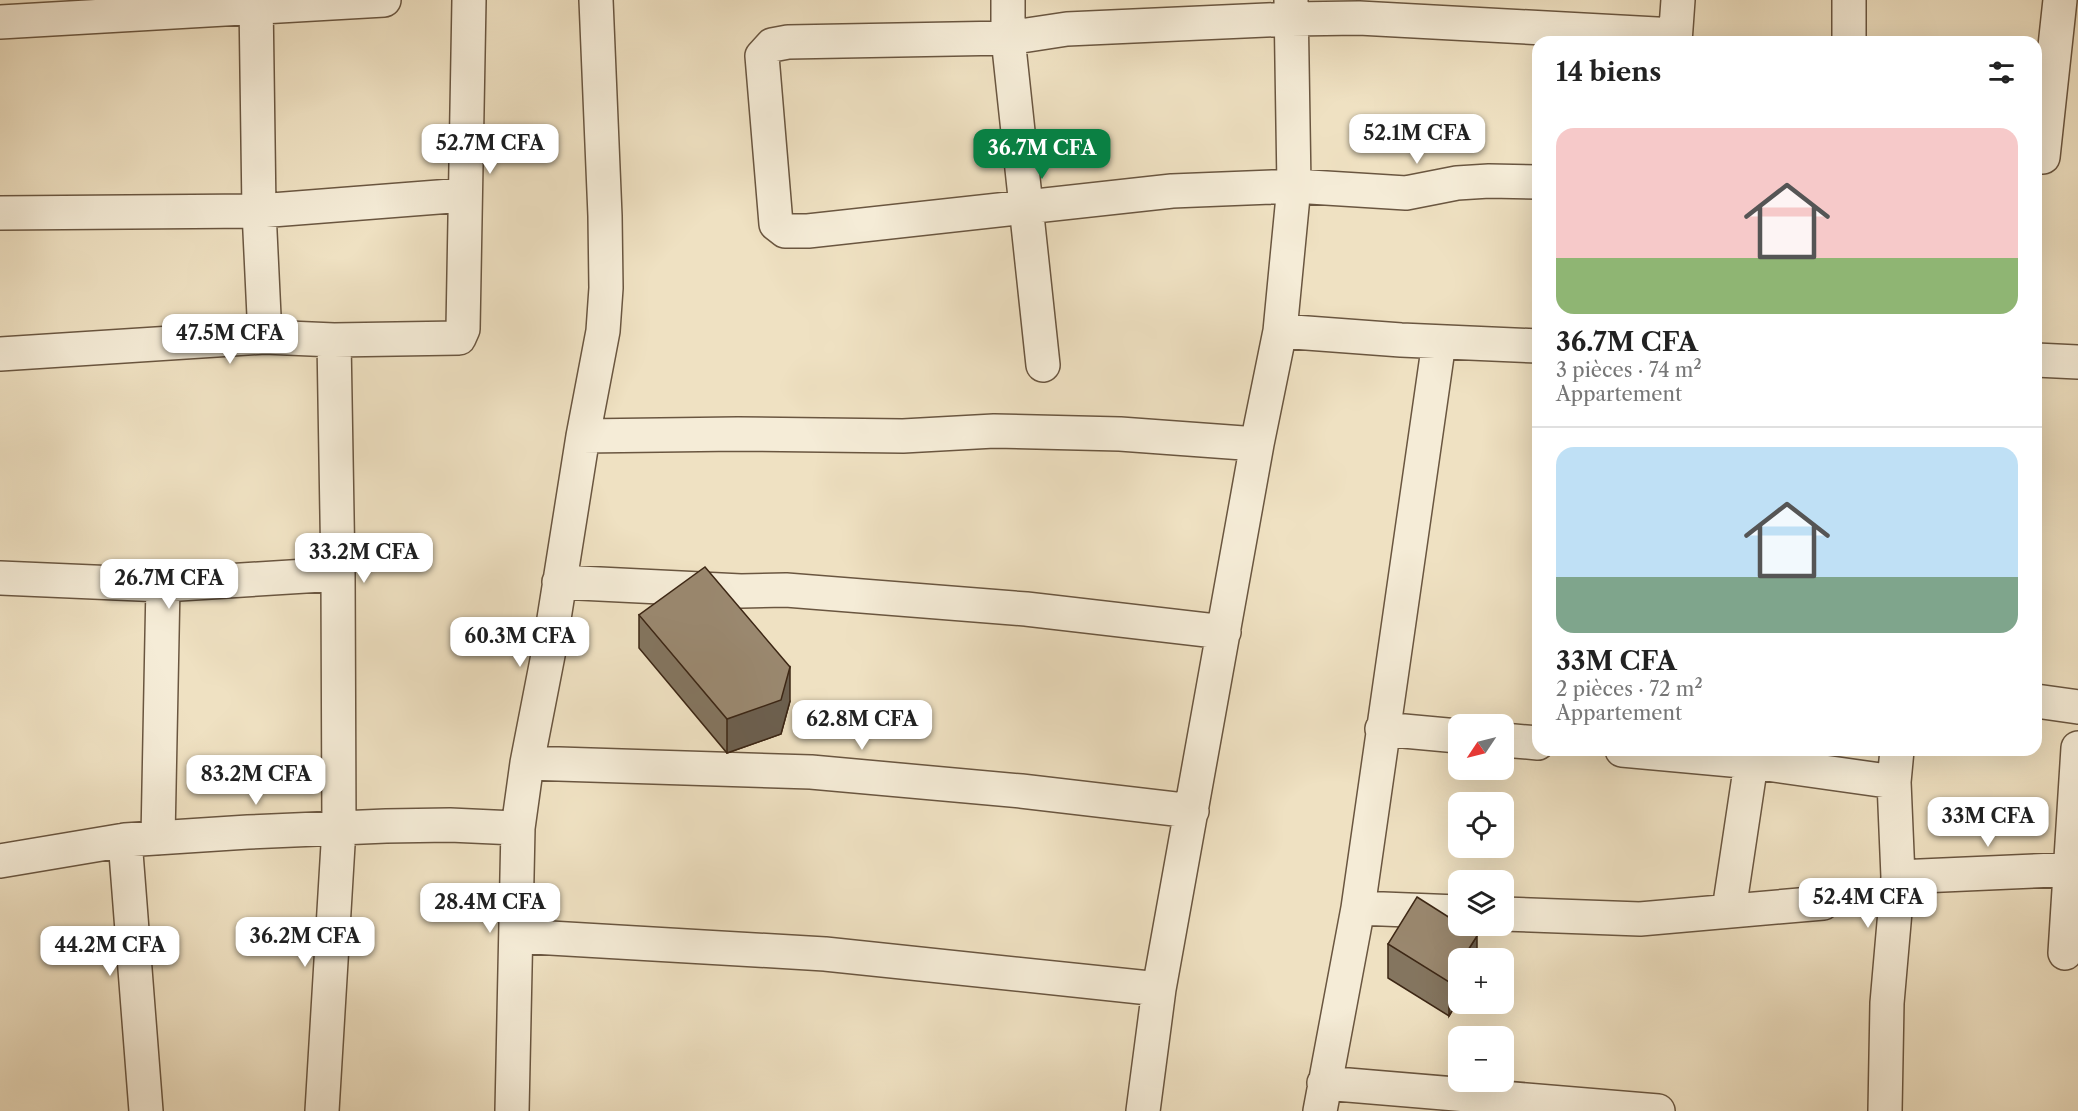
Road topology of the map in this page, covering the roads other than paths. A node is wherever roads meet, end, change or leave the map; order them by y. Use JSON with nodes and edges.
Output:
{"nodes":[{"id":1,"x":384,"y":0,"type":"edge"},
{"id":2,"x":469,"y":0,"type":"edge"},
{"id":3,"x":597,"y":0,"type":"edge"},
{"id":4,"x":1008,"y":0,"type":"edge"},
{"id":5,"x":1678,"y":0,"type":"edge"},
{"id":6,"x":1849,"y":0,"type":"edge"},
{"id":7,"x":2060,"y":0,"type":"edge"},
{"id":8,"x":256,"y":3,"type":"edge"},
{"id":9,"x":1291,"y":9,"type":"edge"},
{"id":10,"x":0,"y":22,"type":"edge"},
{"id":11,"x":1630,"y":36,"type":"edge"},
{"id":12,"x":1675,"y":36,"type":"edge"},
{"id":13,"x":1849,"y":36,"type":"edge"},
{"id":14,"x":1008,"y":38,"type":"junction"},
{"id":15,"x":2043,"y":157,"type":"dead end"},
{"id":16,"x":1532,"y":182,"type":"edge"},
{"id":17,"x":1294,"y":186,"type":"junction"},
{"id":18,"x":465,"y":195,"type":"junction"},
{"id":19,"x":1025,"y":207,"type":"junction"},
{"id":20,"x":259,"y":211,"type":"junction"},
{"id":21,"x":0,"y":213,"type":"edge"},
{"id":22,"x":1280,"y":331,"type":"junction"},
{"id":23,"x":265,"y":337,"type":"junction"},
{"id":24,"x":334,"y":340,"type":"junction"},
{"id":25,"x":1439,"y":342,"type":"junction"},
{"id":26,"x":1532,"y":346,"type":"edge"},
{"id":27,"x":0,"y":354,"type":"edge"},
{"id":28,"x":2042,"y":360,"type":"edge"},
{"id":29,"x":2078,"y":362,"type":"edge"},
{"id":30,"x":1043,"y":365,"type":"dead end"},
{"id":31,"x":584,"y":436,"type":"junction"},
{"id":32,"x":1257,"y":444,"type":"junction"},
{"id":33,"x":338,"y":574,"type":"junction"},
{"id":34,"x":0,"y":578,"type":"edge"},
{"id":35,"x":559,"y":582,"type":"junction"},
{"id":36,"x":163,"y":585,"type":"junction"},
{"id":37,"x":1224,"y":632,"type":"junction"},
{"id":38,"x":2042,"y":702,"type":"edge"},
{"id":39,"x":2078,"y":707,"type":"edge"},
{"id":40,"x":1382,"y":729,"type":"junction"},
{"id":41,"x":1448,"y":735,"type":"edge"},
{"id":42,"x":1514,"y":741,"type":"edge"},
{"id":43,"x":1532,"y":742,"type":"edge"},
{"id":44,"x":2078,"y":748,"type":"edge"},
{"id":45,"x":1753,"y":756,"type":"edge"},
{"id":46,"x":1896,"y":756,"type":"edge"},
{"id":47,"x":527,"y":763,"type":"junction"},
{"id":48,"x":1894,"y":782,"type":"junction"},
{"id":49,"x":1192,"y":811,"type":"junction"},
{"id":50,"x":339,"y":828,"type":"junction"},
{"id":51,"x":518,"y":828,"type":"junction"},
{"id":52,"x":158,"y":838,"type":"junction"},
{"id":53,"x":125,"y":840,"type":"junction"},
{"id":54,"x":0,"y":861,"type":"edge"},
{"id":55,"x":2074,"y":869,"type":"edge"},
{"id":56,"x":1898,"y":877,"type":"junction"},
{"id":57,"x":1823,"y":903,"type":"dead end"},
{"id":58,"x":1358,"y":908,"type":"junction"},
{"id":59,"x":1729,"y":910,"type":"junction"},
{"id":60,"x":1448,"y":912,"type":"edge"},
{"id":61,"x":1514,"y":914,"type":"edge"},
{"id":62,"x":516,"y":936,"type":"junction"},
{"id":63,"x":2065,"y":953,"type":"dead end"},
{"id":64,"x":1159,"y":989,"type":"junction"},
{"id":65,"x":1322,"y":1097,"type":"edge"},
{"id":66,"x":146,"y":1111,"type":"edge"},
{"id":67,"x":322,"y":1111,"type":"edge"},
{"id":68,"x":512,"y":1111,"type":"edge"},
{"id":69,"x":1143,"y":1111,"type":"edge"},
{"id":70,"x":1658,"y":1111,"type":"edge"},
{"id":71,"x":1885,"y":1111,"type":"edge"}],
"edges":[{"from":1,"to":8,"type":"street"},
{"from":2,"to":18,"type":"street"},
{"from":3,"to":31,"type":"street"},
{"from":4,"to":14,"type":"street"},
{"from":5,"to":12,"type":"street"},
{"from":6,"to":13,"type":"street"},
{"from":7,"to":15,"type":"street"},
{"from":8,"to":10,"type":"street"},
{"from":8,"to":20,"type":"street"},
{"from":9,"to":11,"type":"street"},
{"from":9,"to":14,"type":"street"},
{"from":9,"to":17,"type":"street"},
{"from":14,"to":19,"type":"street"},
{"from":14,"to":19,"type":"street"},
{"from":16,"to":17,"type":"street"},
{"from":17,"to":19,"type":"street"},
{"from":17,"to":22,"type":"street"},
{"from":18,"to":20,"type":"street"},
{"from":18,"to":24,"type":"street"},
{"from":19,"to":30,"type":"street"},
{"from":20,"to":21,"type":"street"},
{"from":20,"to":23,"type":"street"},
{"from":22,"to":25,"type":"street"},
{"from":22,"to":32,"type":"street"},
{"from":23,"to":24,"type":"street"},
{"from":23,"to":27,"type":"street"},
{"from":24,"to":33,"type":"street"},
{"from":25,"to":26,"type":"street"},
{"from":25,"to":40,"type":"street"},
{"from":28,"to":29,"type":"street"},
{"from":31,"to":32,"type":"street"},
{"from":31,"to":35,"type":"street"},
{"from":32,"to":37,"type":"street"},
{"from":33,"to":36,"type":"street"},
{"from":33,"to":50,"type":"street"},
{"from":34,"to":36,"type":"street"},
{"from":35,"to":37,"type":"street"},
{"from":35,"to":47,"type":"street"},
{"from":36,"to":52,"type":"street"},
{"from":37,"to":49,"type":"street"},
{"from":38,"to":39,"type":"street"},
{"from":40,"to":41,"type":"street"},
{"from":40,"to":58,"type":"street"},
{"from":42,"to":43,"type":"street"},
{"from":44,"to":55,"type":"street"},
{"from":45,"to":48,"type":"street"},
{"from":45,"to":59,"type":"street"},
{"from":46,"to":48,"type":"street"},
{"from":47,"to":49,"type":"street"},
{"from":47,"to":51,"type":"street"},
{"from":48,"to":56,"type":"street"},
{"from":49,"to":64,"type":"street"},
{"from":50,"to":51,"type":"street"},
{"from":50,"to":52,"type":"street"},
{"from":50,"to":67,"type":"street"},
{"from":51,"to":62,"type":"street"},
{"from":52,"to":53,"type":"street"},
{"from":53,"to":54,"type":"street"},
{"from":53,"to":66,"type":"street"},
{"from":55,"to":56,"type":"street"},
{"from":55,"to":63,"type":"street"},
{"from":56,"to":71,"type":"street"},
{"from":57,"to":59,"type":"street"},
{"from":58,"to":60,"type":"street"},
{"from":58,"to":65,"type":"street"},
{"from":59,"to":61,"type":"street"},
{"from":62,"to":64,"type":"street"},
{"from":62,"to":68,"type":"street"},
{"from":64,"to":69,"type":"street"},
{"from":65,"to":70,"type":"street"}]}
